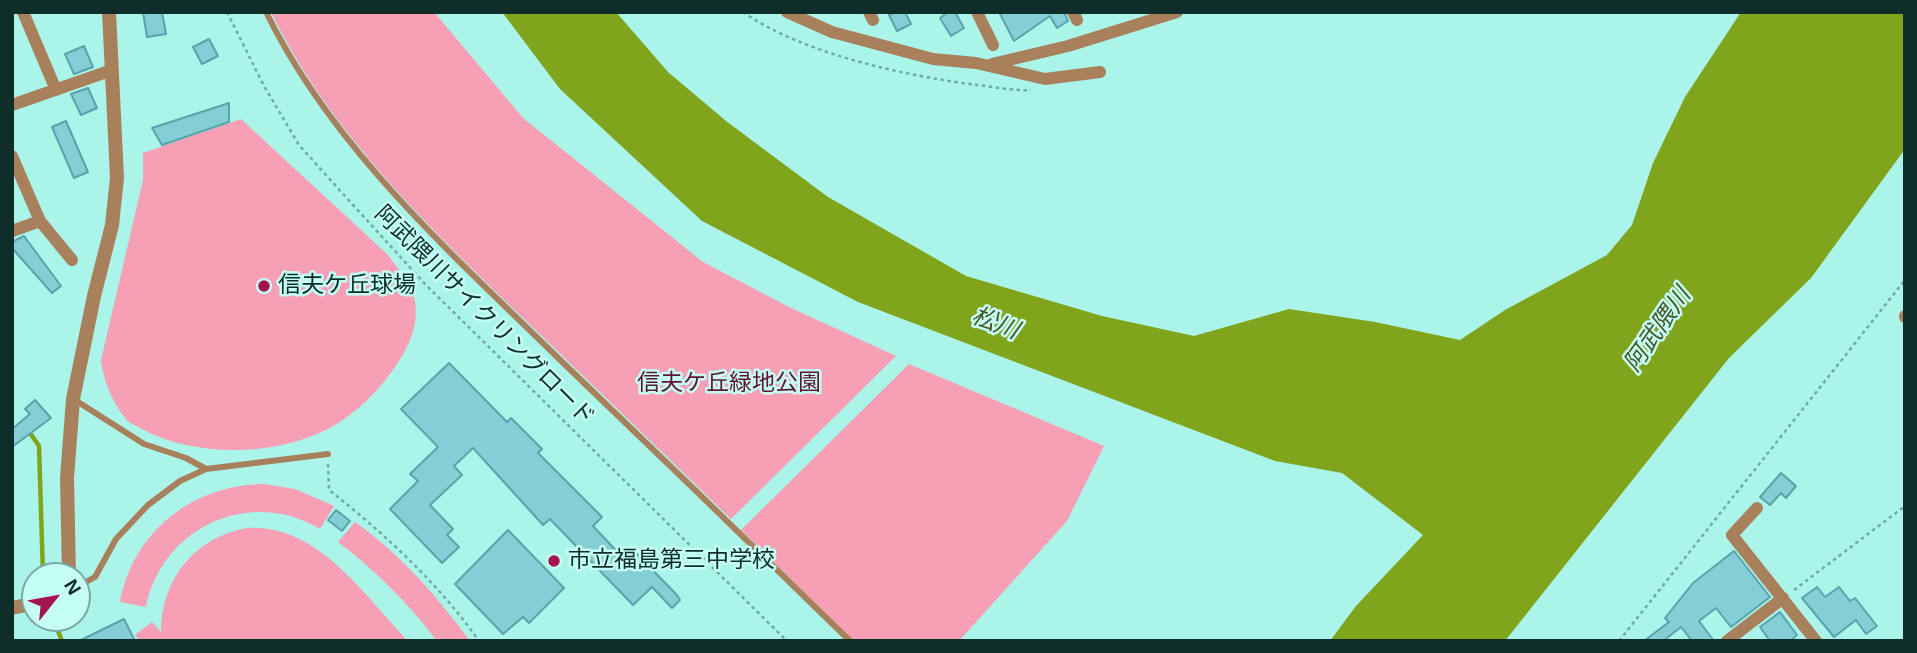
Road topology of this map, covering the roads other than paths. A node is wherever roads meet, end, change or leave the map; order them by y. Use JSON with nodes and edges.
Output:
{"nodes":[{"id":1,"x":23,"y":12,"type":"edge"},
{"id":2,"x":109,"y":12,"type":"edge"},
{"id":3,"x":266,"y":12,"type":"edge"},
{"id":4,"x":787,"y":12,"type":"edge"},
{"id":5,"x":977,"y":12,"type":"edge"},
{"id":6,"x":1177,"y":12,"type":"edge"},
{"id":7,"x":993,"y":45,"type":"dead end"},
{"id":8,"x":976,"y":63,"type":"junction"},
{"id":9,"x":112,"y":70,"type":"junction"},
{"id":10,"x":1100,"y":72,"type":"dead end"},
{"id":11,"x":56,"y":90,"type":"junction"},
{"id":12,"x":12,"y":105,"type":"edge"},
{"id":13,"x":12,"y":156,"type":"edge"},
{"id":14,"x":40,"y":221,"type":"junction"},
{"id":15,"x":12,"y":231,"type":"edge"},
{"id":16,"x":72,"y":260,"type":"dead end"},
{"id":17,"x":73,"y":399,"type":"junction"},
{"id":18,"x":328,"y":454,"type":"road end"},
{"id":19,"x":206,"y":469,"type":"junction"},
{"id":20,"x":1757,"y":508,"type":"dead end"},
{"id":21,"x":69,"y":562,"type":"edge"},
{"id":22,"x":91,"y":579,"type":"edge"},
{"id":23,"x":1783,"y":598,"type":"junction"},
{"id":24,"x":850,"y":641,"type":"edge"},
{"id":25,"x":1727,"y":641,"type":"edge"},
{"id":26,"x":1816,"y":641,"type":"edge"}],
"edges":[{"from":1,"to":11,"type":"street"},
{"from":2,"to":9,"type":"street"},
{"from":3,"to":24,"type":"lane"},
{"from":4,"to":8,"type":"street"},
{"from":5,"to":7,"type":"street"},
{"from":6,"to":8,"type":"street"},
{"from":8,"to":10,"type":"street"},
{"from":9,"to":11,"type":"street"},
{"from":9,"to":17,"type":"street"},
{"from":11,"to":12,"type":"street"},
{"from":13,"to":14,"type":"street"},
{"from":14,"to":15,"type":"street"},
{"from":14,"to":16,"type":"street"},
{"from":17,"to":19,"type":"lane"},
{"from":17,"to":21,"type":"street"},
{"from":18,"to":19,"type":"lane"},
{"from":19,"to":22,"type":"lane"},
{"from":20,"to":23,"type":"street"},
{"from":23,"to":25,"type":"street"},
{"from":23,"to":26,"type":"street"}]}
